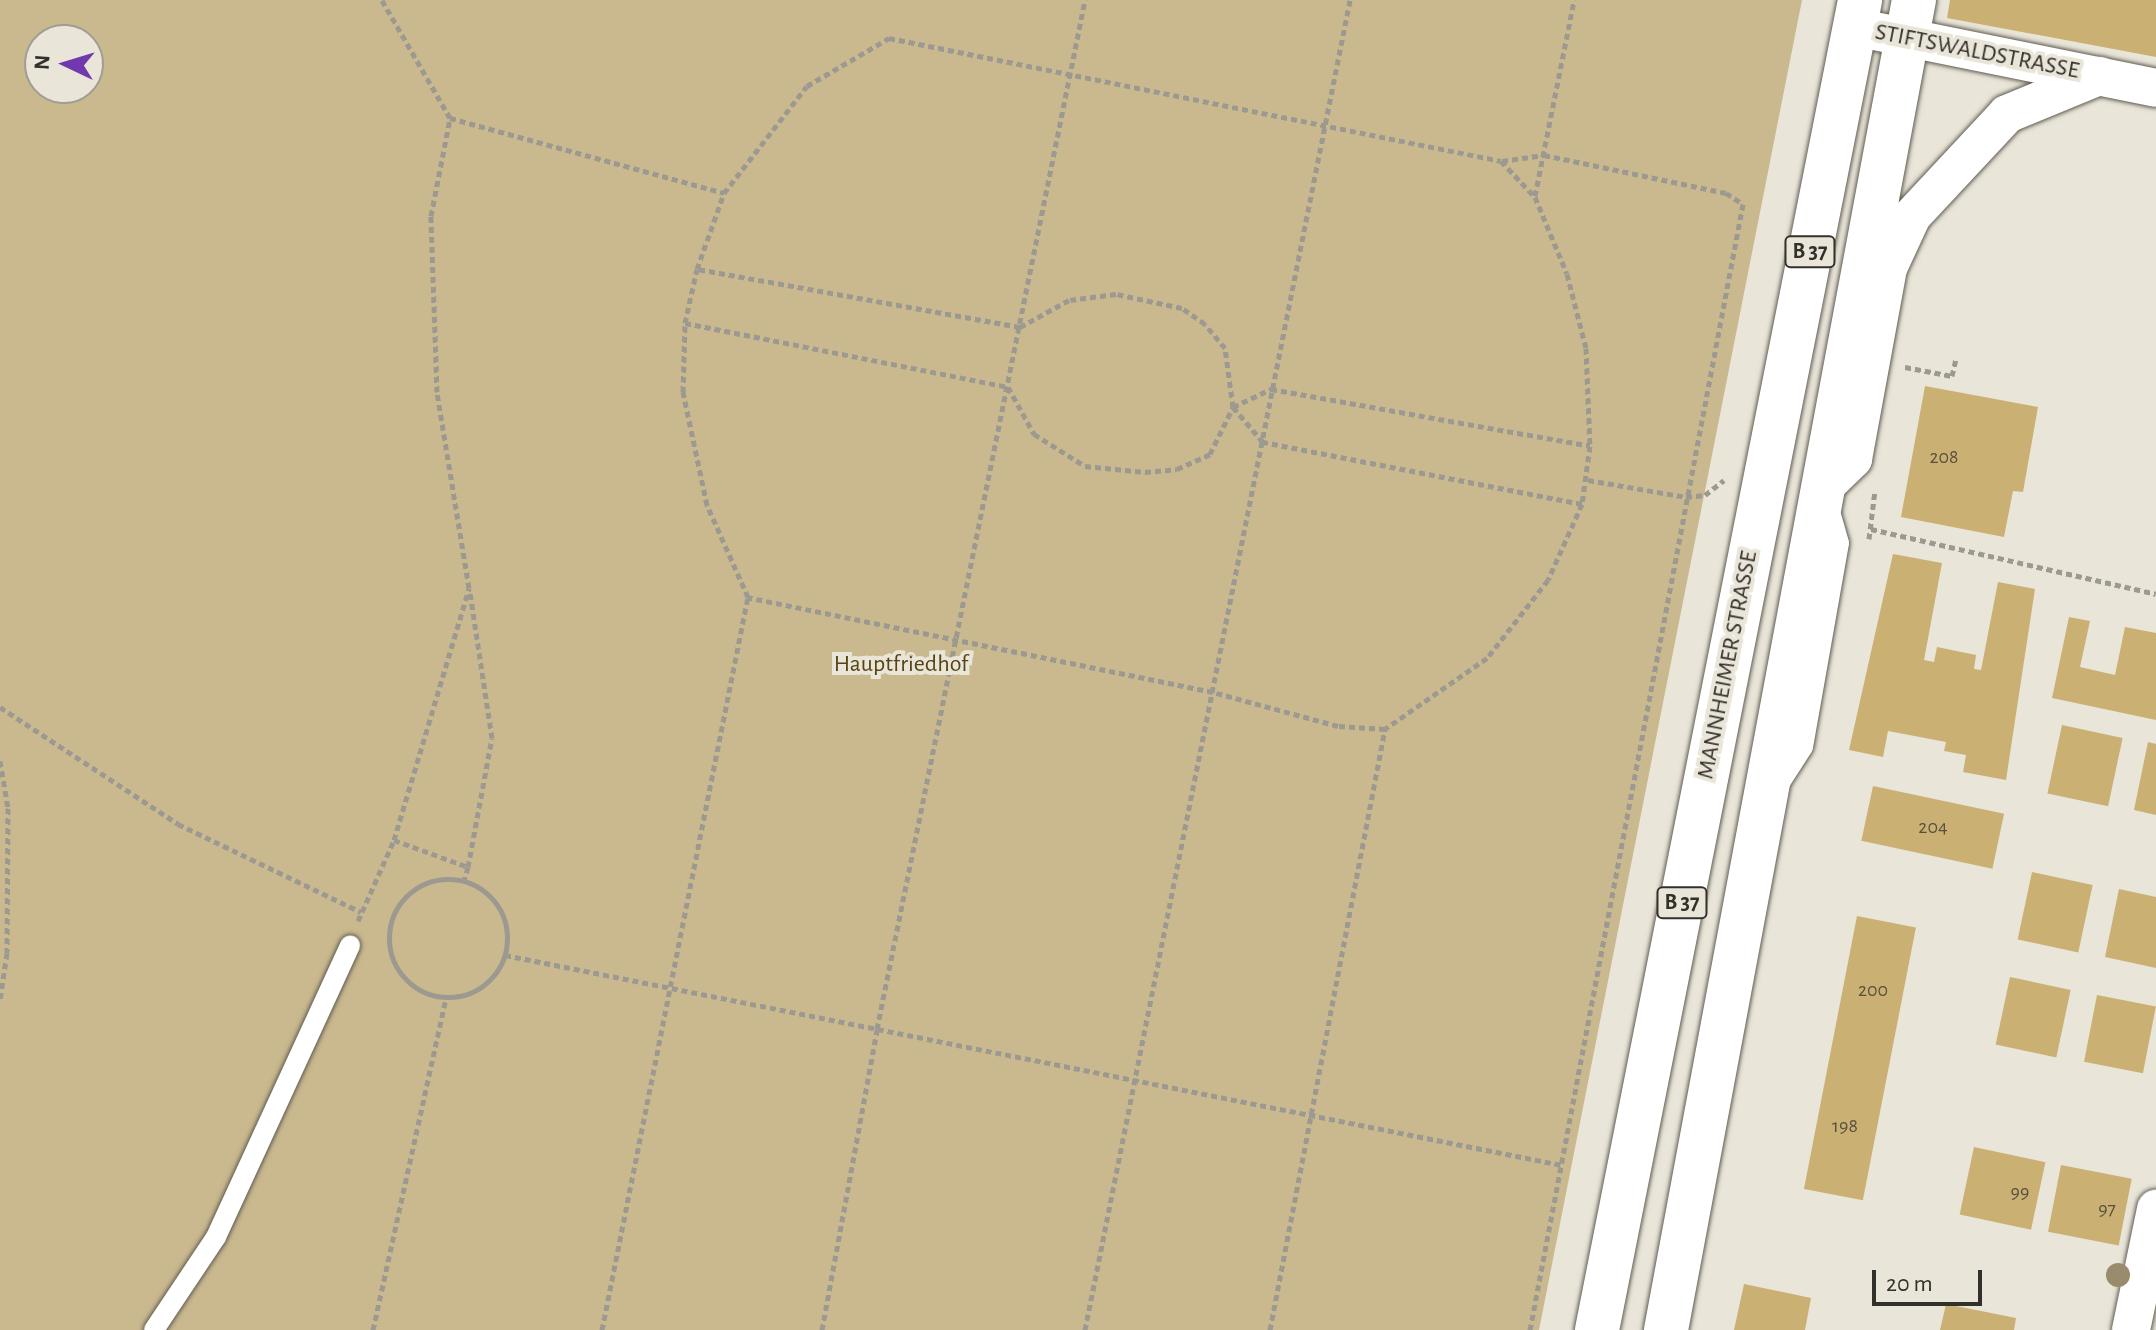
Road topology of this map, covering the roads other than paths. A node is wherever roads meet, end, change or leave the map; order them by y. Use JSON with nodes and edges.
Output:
{"nodes":[{"id":1,"x":1857,"y":14,"type":"edge"},
{"id":2,"x":1910,"y":19,"type":"edge"},
{"id":3,"x":2099,"y":76,"type":"junction"},
{"id":4,"x":2156,"y":88,"type":"edge"},
{"id":5,"x":1823,"y":488,"type":"junction"},
{"id":6,"x":350,"y":945,"type":"road end"},
{"id":7,"x":2156,"y":1209,"type":"edge"},
{"id":8,"x":154,"y":1330,"type":"edge"},
{"id":9,"x":1597,"y":1330,"type":"edge"},
{"id":10,"x":1666,"y":1330,"type":"edge"},
{"id":11,"x":2131,"y":1330,"type":"edge"}],
"edges":[{"from":1,"to":2,"type":"street","name":"STIFTSWALDSTRASSE"},
{"from":1,"to":9,"type":"main road","name":"MANNHEIMER STRASSE","number":"B 37"},
{"from":2,"to":3,"type":"street","name":"STIFTSWALDSTRASSE"},
{"from":2,"to":5,"type":"main road","number":"B 37"},
{"from":3,"to":4,"type":"street","name":"STIFTSWALDSTRASSE"},
{"from":3,"to":5,"type":"street","name":"STIFTSWALDSTRASSE"},
{"from":5,"to":10,"type":"main road","number":"B 37"},
{"from":6,"to":8,"type":"lane"},
{"from":7,"to":11,"type":"street"}]}
